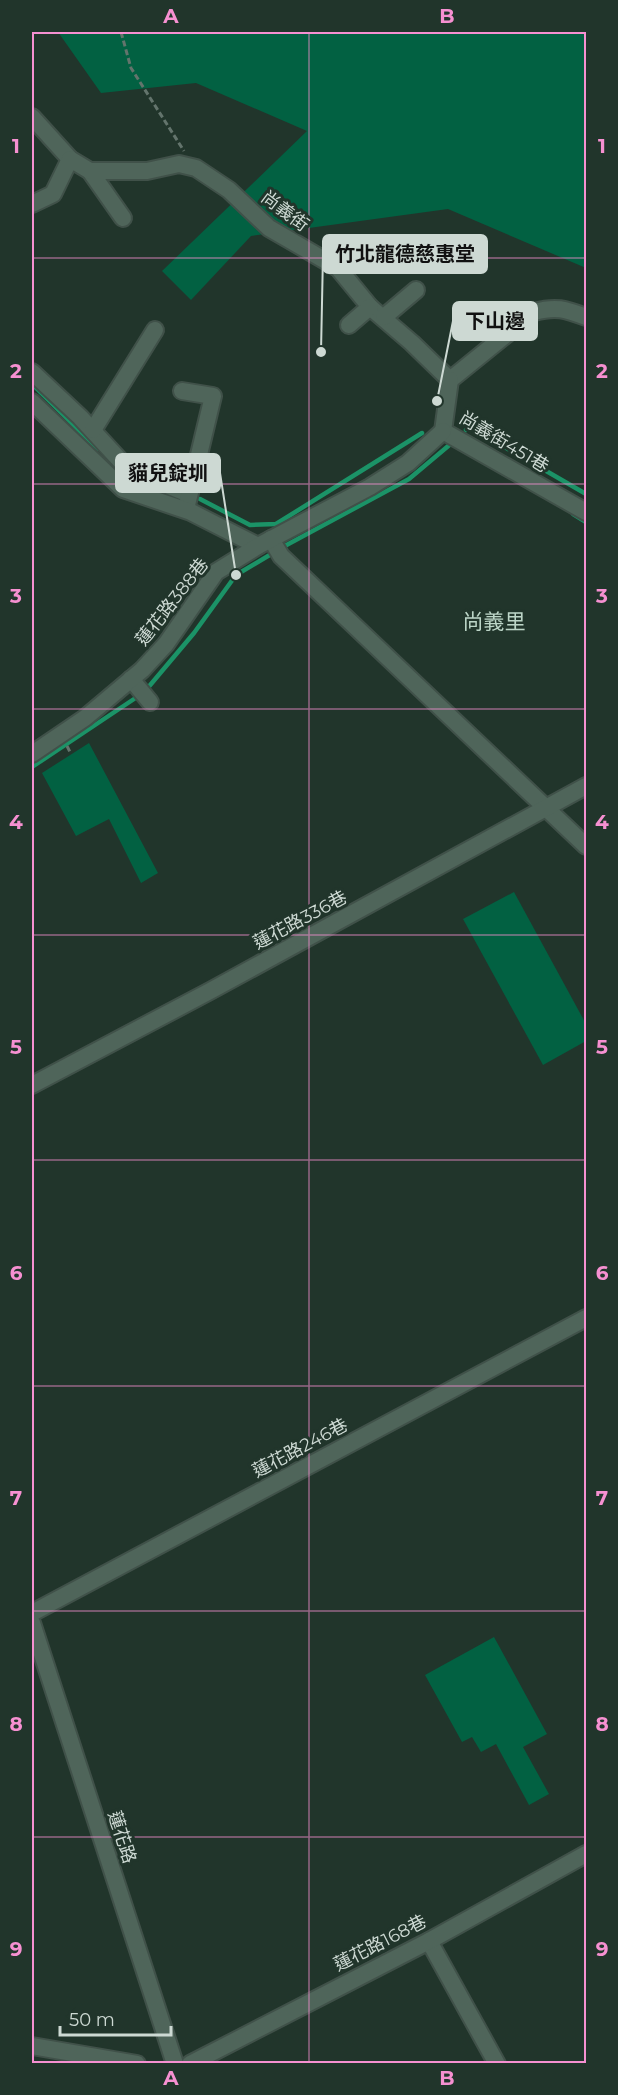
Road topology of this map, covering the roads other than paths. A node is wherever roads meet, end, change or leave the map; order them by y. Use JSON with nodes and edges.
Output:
{"nodes":[{"id":1,"x":32,"y":117,"type":"edge"},
{"id":2,"x":70,"y":159,"type":"junction"},
{"id":3,"x":90,"y":171,"type":"junction"},
{"id":4,"x":33,"y":202,"type":"edge"},
{"id":5,"x":123,"y":218,"type":"dead end"},
{"id":6,"x":416,"y":290,"type":"dead end"},
{"id":7,"x":370,"y":307,"type":"junction"},
{"id":8,"x":384,"y":317,"type":"junction"},
{"id":9,"x":586,"y":317,"type":"edge"},
{"id":10,"x":349,"y":325,"type":"dead end"},
{"id":11,"x":155,"y":330,"type":"dead end"},
{"id":12,"x":32,"y":372,"type":"edge"},
{"id":13,"x":450,"y":380,"type":"junction"},
{"id":14,"x":182,"y":392,"type":"dead end"},
{"id":15,"x":32,"y":402,"type":"edge"},
{"id":16,"x":93,"y":430,"type":"junction"},
{"id":17,"x":443,"y":432,"type":"junction"},
{"id":18,"x":187,"y":502,"type":"junction"},
{"id":19,"x":586,"y":512,"type":"edge"},
{"id":20,"x":265,"y":543,"type":"junction"},
{"id":21,"x":131,"y":679,"type":"junction"},
{"id":22,"x":150,"y":702,"type":"dead end"},
{"id":23,"x":32,"y":754,"type":"edge"},
{"id":24,"x":586,"y":786,"type":"edge"},
{"id":25,"x":546,"y":808,"type":"junction"},
{"id":26,"x":586,"y":846,"type":"edge"},
{"id":27,"x":32,"y":1085,"type":"edge"},
{"id":28,"x":586,"y":1318,"type":"edge"},
{"id":29,"x":32,"y":1613,"type":"edge"},
{"id":30,"x":32,"y":1623,"type":"edge"},
{"id":31,"x":586,"y":1854,"type":"edge"},
{"id":32,"x":429,"y":1941,"type":"junction"},
{"id":33,"x":32,"y":2046,"type":"edge"},
{"id":34,"x":137,"y":2064,"type":"edge"},
{"id":35,"x":175,"y":2064,"type":"edge"},
{"id":36,"x":190,"y":2064,"type":"edge"},
{"id":37,"x":497,"y":2064,"type":"edge"}],
"edges":[{"from":1,"to":2,"type":"street"},
{"from":2,"to":3,"type":"street"},
{"from":2,"to":4,"type":"street"},
{"from":3,"to":5,"type":"street"},
{"from":3,"to":7,"type":"street","name":"尚義街"},
{"from":6,"to":8,"type":"street"},
{"from":7,"to":8,"type":"street","name":"尚義街"},
{"from":7,"to":10,"type":"street"},
{"from":8,"to":13,"type":"street","name":"尚義街"},
{"from":9,"to":13,"type":"street"},
{"from":11,"to":16,"type":"street"},
{"from":12,"to":16,"type":"street"},
{"from":13,"to":17,"type":"street","name":"尚義街451巷"},
{"from":14,"to":18,"type":"street"},
{"from":15,"to":18,"type":"street"},
{"from":16,"to":18,"type":"street"},
{"from":17,"to":19,"type":"street","name":"尚義街451巷"},
{"from":17,"to":20,"type":"street","name":"蓮花路388巷"},
{"from":18,"to":20,"type":"street"},
{"from":20,"to":21,"type":"street","name":"蓮花路388巷"},
{"from":20,"to":25,"type":"street"},
{"from":21,"to":22,"type":"street"},
{"from":21,"to":23,"type":"street","name":"蓮花路388巷"},
{"from":24,"to":25,"type":"street","name":"蓮花路336巷"},
{"from":25,"to":26,"type":"street"},
{"from":25,"to":27,"type":"street","name":"蓮花路336巷"},
{"from":28,"to":29,"type":"street","name":"蓮花路246巷"},
{"from":30,"to":35,"type":"street","name":"蓮花路"},
{"from":31,"to":32,"type":"street","name":"蓮花路168巷"},
{"from":32,"to":36,"type":"street","name":"蓮花路168巷"},
{"from":32,"to":37,"type":"street"},
{"from":33,"to":34,"type":"street"}]}
